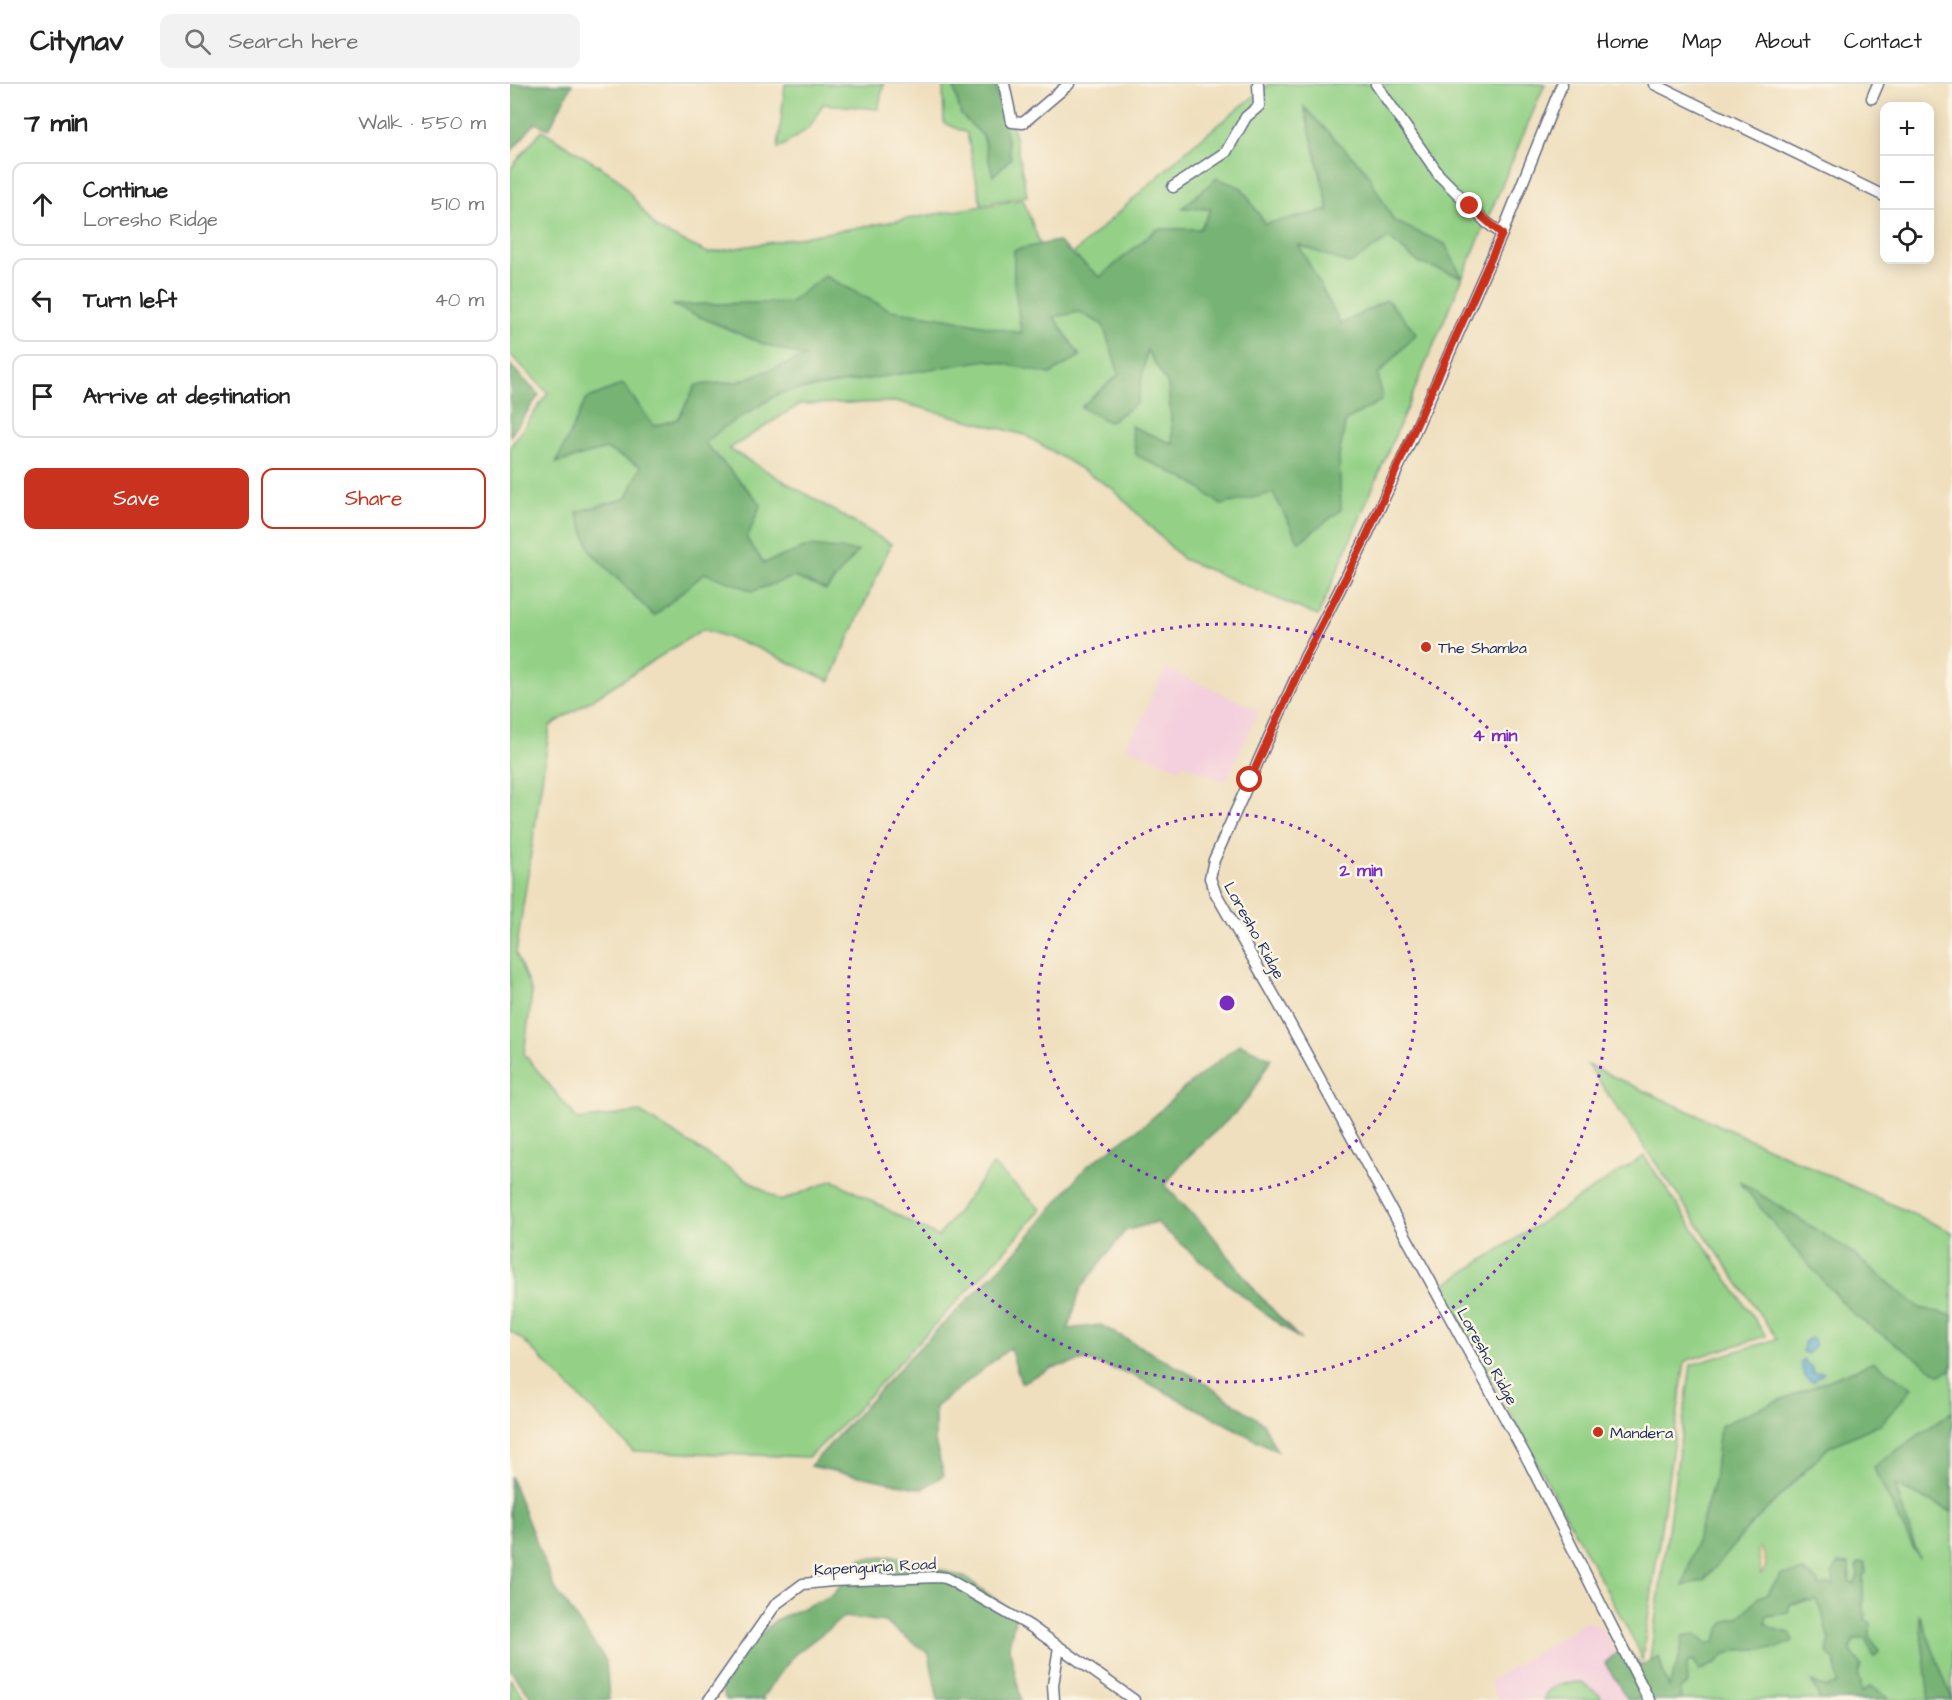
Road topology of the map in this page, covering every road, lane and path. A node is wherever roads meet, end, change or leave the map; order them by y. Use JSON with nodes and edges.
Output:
{"nodes":[{"id":1,"x":1004,"y":84,"type":"edge"},
{"id":2,"x":1069,"y":84,"type":"edge"},
{"id":3,"x":1258,"y":84,"type":"edge"},
{"id":4,"x":1376,"y":84,"type":"edge"},
{"id":5,"x":1562,"y":84,"type":"edge"},
{"id":6,"x":1654,"y":84,"type":"edge"},
{"id":7,"x":1878,"y":84,"type":"edge"},
{"id":8,"x":1872,"y":98,"type":"dead end"},
{"id":9,"x":1173,"y":187,"type":"dead end"},
{"id":10,"x":1880,"y":194,"type":"edge"},
{"id":11,"x":1502,"y":234,"type":"junction"},
{"id":12,"x":1059,"y":1647,"type":"junction"},
{"id":13,"x":709,"y":1700,"type":"edge"},
{"id":14,"x":1054,"y":1700,"type":"edge"},
{"id":15,"x":1134,"y":1700,"type":"edge"},
{"id":16,"x":1649,"y":1700,"type":"edge"}],
"edges":[{"from":1,"to":2,"type":"street"},
{"from":3,"to":9,"type":"street"},
{"from":4,"to":11,"type":"street"},
{"from":5,"to":11,"type":"street","name":"Loresho Ridge"},
{"from":6,"to":10,"type":"street"},
{"from":7,"to":8,"type":"street"},
{"from":11,"to":16,"type":"street","name":"Loresho Ridge"},
{"from":12,"to":13,"type":"street","name":"Kapenguria Road"},
{"from":12,"to":14,"type":"street"},
{"from":12,"to":15,"type":"street","name":"Kapenguria Road"}]}
